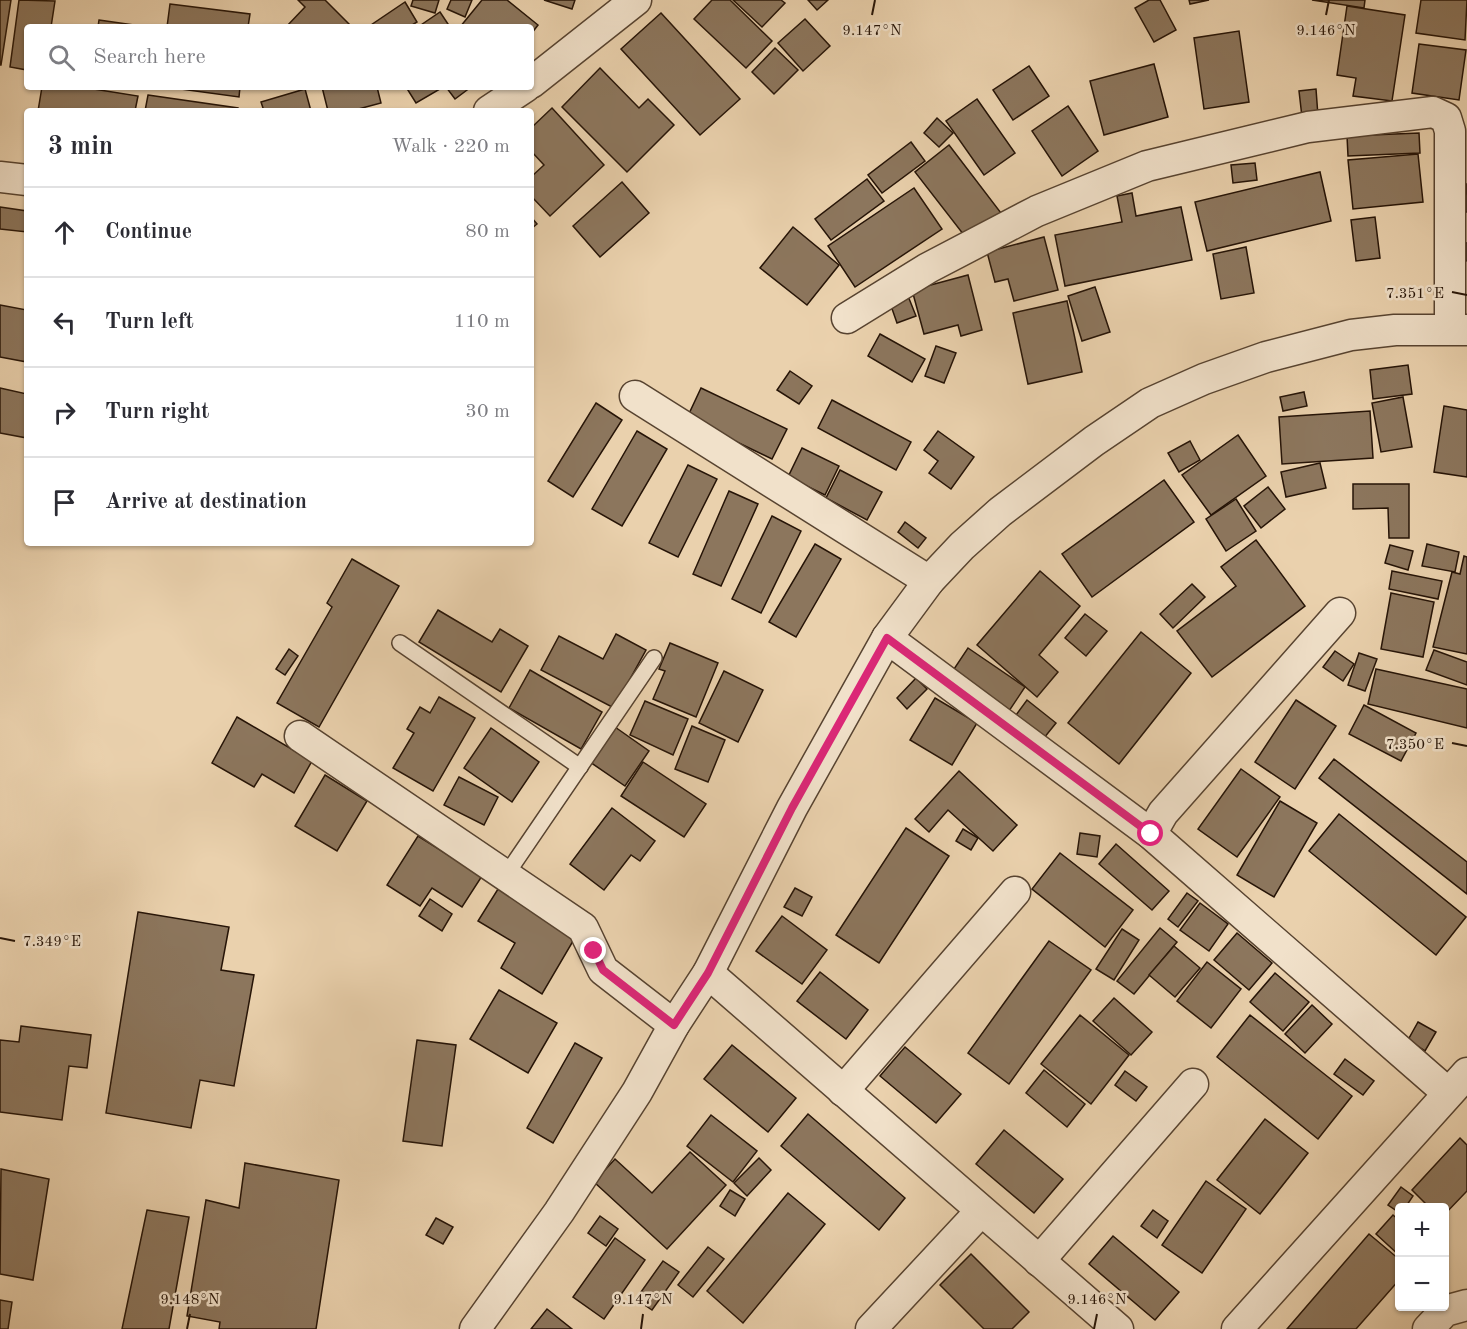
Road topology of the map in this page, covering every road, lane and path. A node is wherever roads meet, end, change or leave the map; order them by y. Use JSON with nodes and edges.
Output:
{"nodes":[{"id":1,"x":636,"y":0,"type":"edge"},
{"id":2,"x":534,"y":81,"type":"edge"},
{"id":3,"x":520,"y":90,"type":"edge"},
{"id":4,"x":494,"y":108,"type":"edge"},
{"id":5,"x":0,"y":177,"type":"edge"},
{"id":6,"x":24,"y":180,"type":"edge"},
{"id":7,"x":847,"y":318,"type":"dead end"},
{"id":8,"x":1458,"y":329,"type":"edge"},
{"id":9,"x":635,"y":396,"type":"dead end"},
{"id":10,"x":929,"y":581,"type":"junction"},
{"id":11,"x":1340,"y":613,"type":"dead end"},
{"id":12,"x":887,"y":638,"type":"junction"},
{"id":13,"x":400,"y":643,"type":"dead end"},
{"id":14,"x":654,"y":658,"type":"dead end"},
{"id":15,"x":300,"y":736,"type":"dead end"},
{"id":16,"x":580,"y":767,"type":"junction"},
{"id":17,"x":1151,"y":834,"type":"junction"},
{"id":18,"x":506,"y":875,"type":"junction"},
{"id":19,"x":1015,"y":892,"type":"dead end"},
{"id":20,"x":708,"y":973,"type":"junction"},
{"id":21,"x":674,"y":1025,"type":"junction"},
{"id":22,"x":1193,"y":1083,"type":"dead end"},
{"id":23,"x":1458,"y":1083,"type":"edge"},
{"id":24,"x":843,"y":1091,"type":"junction"},
{"id":25,"x":981,"y":1211,"type":"junction"},
{"id":26,"x":1039,"y":1261,"type":"junction"},
{"id":27,"x":1467,"y":1305,"type":"edge"},
{"id":28,"x":475,"y":1329,"type":"edge"},
{"id":29,"x":871,"y":1329,"type":"edge"},
{"id":30,"x":1118,"y":1329,"type":"edge"},
{"id":31,"x":1237,"y":1329,"type":"edge"},
{"id":32,"x":1428,"y":1329,"type":"edge"}],
"edges":[{"from":1,"to":2,"type":"street"},
{"from":3,"to":4,"type":"street"},
{"from":5,"to":6,"type":"street"},
{"from":7,"to":8,"type":"street"},
{"from":8,"to":10,"type":"street"},
{"from":9,"to":10,"type":"street"},
{"from":10,"to":12,"type":"street"},
{"from":11,"to":17,"type":"street"},
{"from":12,"to":17,"type":"street"},
{"from":12,"to":20,"type":"street"},
{"from":13,"to":16,"type":"lane"},
{"from":14,"to":16,"type":"lane"},
{"from":15,"to":18,"type":"street"},
{"from":16,"to":18,"type":"lane"},
{"from":17,"to":23,"type":"street"},
{"from":18,"to":21,"type":"street"},
{"from":19,"to":24,"type":"street"},
{"from":20,"to":21,"type":"street"},
{"from":20,"to":24,"type":"street"},
{"from":21,"to":28,"type":"street"},
{"from":22,"to":26,"type":"street"},
{"from":23,"to":31,"type":"street"},
{"from":24,"to":25,"type":"street"},
{"from":25,"to":26,"type":"street"},
{"from":25,"to":29,"type":"street"},
{"from":26,"to":30,"type":"street"},
{"from":27,"to":32,"type":"street"}]}
